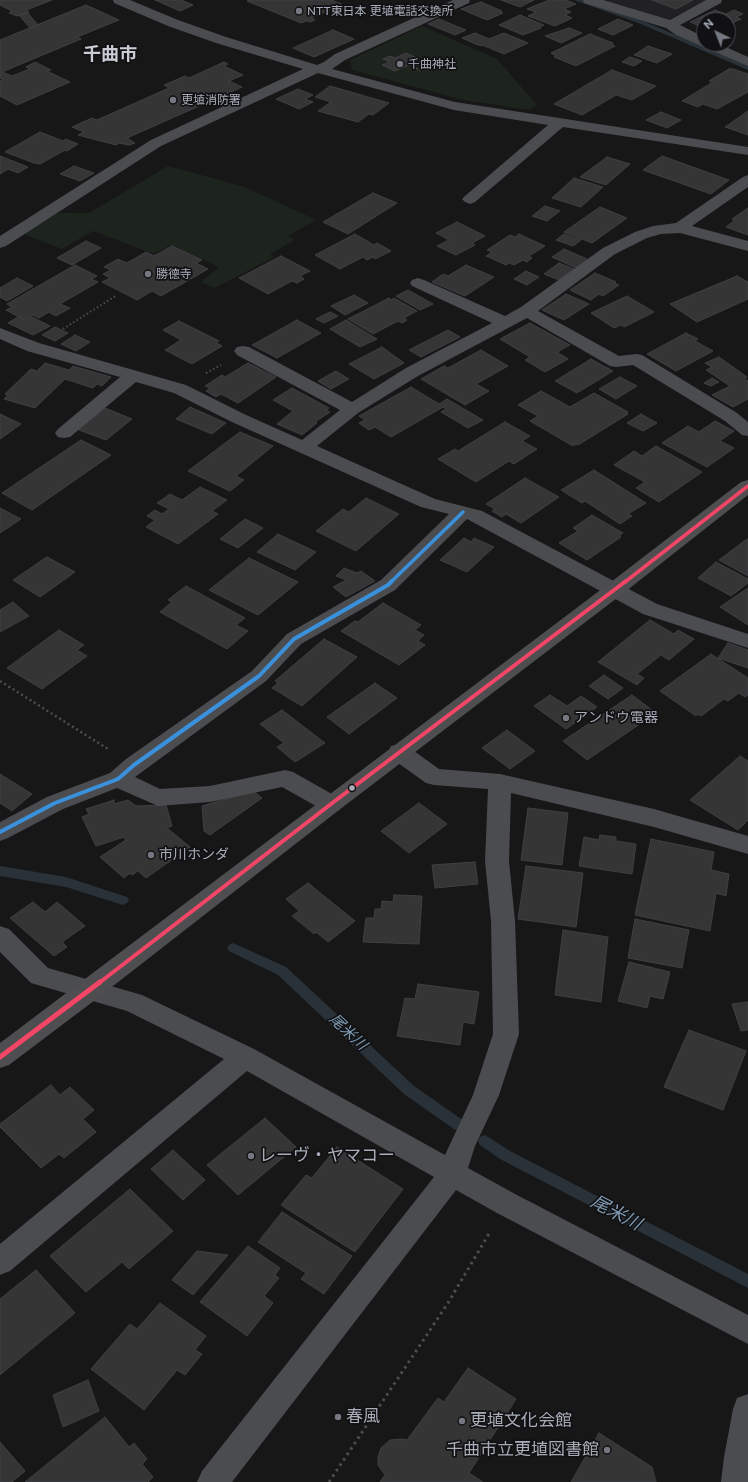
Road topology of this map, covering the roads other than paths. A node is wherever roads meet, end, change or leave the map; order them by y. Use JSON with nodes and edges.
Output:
{"nodes":[{"id":1,"x":118,"y":0,"type":"edge"},
{"id":2,"x":464,"y":0,"type":"edge"},
{"id":3,"x":589,"y":0,"type":"edge"},
{"id":4,"x":716,"y":0,"type":"edge"},
{"id":5,"x":671,"y":25,"type":"junction"},
{"id":6,"x":696,"y":39,"type":"edge"},
{"id":7,"x":726,"y":52,"type":"edge"},
{"id":8,"x":748,"y":62,"type":"edge"},
{"id":9,"x":317,"y":69,"type":"junction"},
{"id":10,"x":559,"y":123,"type":"junction"},
{"id":11,"x":748,"y":150,"type":"edge"},
{"id":12,"x":748,"y":180,"type":"edge"},
{"id":13,"x":470,"y":198,"type":"dead end"},
{"id":14,"x":680,"y":228,"type":"junction"},
{"id":15,"x":0,"y":243,"type":"edge"},
{"id":16,"x":748,"y":246,"type":"edge"},
{"id":17,"x":418,"y":283,"type":"dead end"},
{"id":18,"x":527,"y":311,"type":"junction"},
{"id":19,"x":506,"y":322,"type":"junction"},
{"id":20,"x":0,"y":333,"type":"edge"},
{"id":21,"x":243,"y":351,"type":"road end"},
{"id":22,"x":132,"y":376,"type":"junction"},
{"id":23,"x":352,"y":409,"type":"junction"},
{"id":24,"x":748,"y":431,"type":"edge"},
{"id":25,"x":64,"y":434,"type":"dead end"},
{"id":26,"x":305,"y":447,"type":"junction"},
{"id":27,"x":748,"y":486,"type":"edge"},
{"id":28,"x":463,"y":512,"type":"junction"},
{"id":29,"x":614,"y":590,"type":"junction"},
{"id":30,"x":748,"y":641,"type":"edge"},
{"id":31,"x":400,"y":752,"type":"junction"},
{"id":32,"x":126,"y":772,"type":"junction"},
{"id":33,"x":500,"y":782,"type":"junction"},
{"id":34,"x":331,"y":804,"type":"junction"},
{"id":35,"x":0,"y":832,"type":"edge"},
{"id":36,"x":748,"y":845,"type":"edge"},
{"id":37,"x":0,"y":936,"type":"edge"},
{"id":38,"x":90,"y":990,"type":"junction"},
{"id":39,"x":0,"y":1057,"type":"edge"},
{"id":40,"x":246,"y":1057,"type":"junction"},
{"id":41,"x":453,"y":1173,"type":"junction"},
{"id":42,"x":0,"y":1262,"type":"edge"},
{"id":43,"x":748,"y":1330,"type":"edge"},
{"id":44,"x":748,"y":1409,"type":"edge"},
{"id":45,"x":213,"y":1482,"type":"edge"},
{"id":46,"x":737,"y":1482,"type":"edge"}],
"edges":[{"from":1,"to":9,"type":"street"},
{"from":2,"to":9,"type":"street"},
{"from":3,"to":5,"type":"street"},
{"from":4,"to":5,"type":"street"},
{"from":5,"to":6,"type":"street"},
{"from":7,"to":8,"type":"street"},
{"from":9,"to":10,"type":"street"},
{"from":9,"to":15,"type":"street"},
{"from":10,"to":11,"type":"street"},
{"from":10,"to":13,"type":"street"},
{"from":12,"to":14,"type":"street"},
{"from":14,"to":16,"type":"street"},
{"from":14,"to":18,"type":"street"},
{"from":17,"to":19,"type":"street"},
{"from":18,"to":19,"type":"street"},
{"from":18,"to":24,"type":"street"},
{"from":19,"to":23,"type":"street"},
{"from":20,"to":22,"type":"street"},
{"from":21,"to":23,"type":"street"},
{"from":22,"to":25,"type":"street"},
{"from":22,"to":26,"type":"street"},
{"from":23,"to":26,"type":"street"},
{"from":26,"to":28,"type":"street"},
{"from":27,"to":29,"type":"highway"},
{"from":28,"to":29,"type":"street"},
{"from":28,"to":32,"type":"street"},
{"from":29,"to":30,"type":"street"},
{"from":29,"to":31,"type":"highway"},
{"from":31,"to":33,"type":"street"},
{"from":31,"to":34,"type":"highway"},
{"from":32,"to":34,"type":"street"},
{"from":32,"to":35,"type":"street"},
{"from":33,"to":36,"type":"street"},
{"from":33,"to":41,"type":"street"},
{"from":34,"to":38,"type":"highway"},
{"from":37,"to":38,"type":"street"},
{"from":38,"to":39,"type":"highway"},
{"from":38,"to":40,"type":"street"},
{"from":40,"to":41,"type":"street"},
{"from":40,"to":42,"type":"street"},
{"from":41,"to":43,"type":"street"},
{"from":41,"to":45,"type":"street"},
{"from":44,"to":46,"type":"street"}]}
